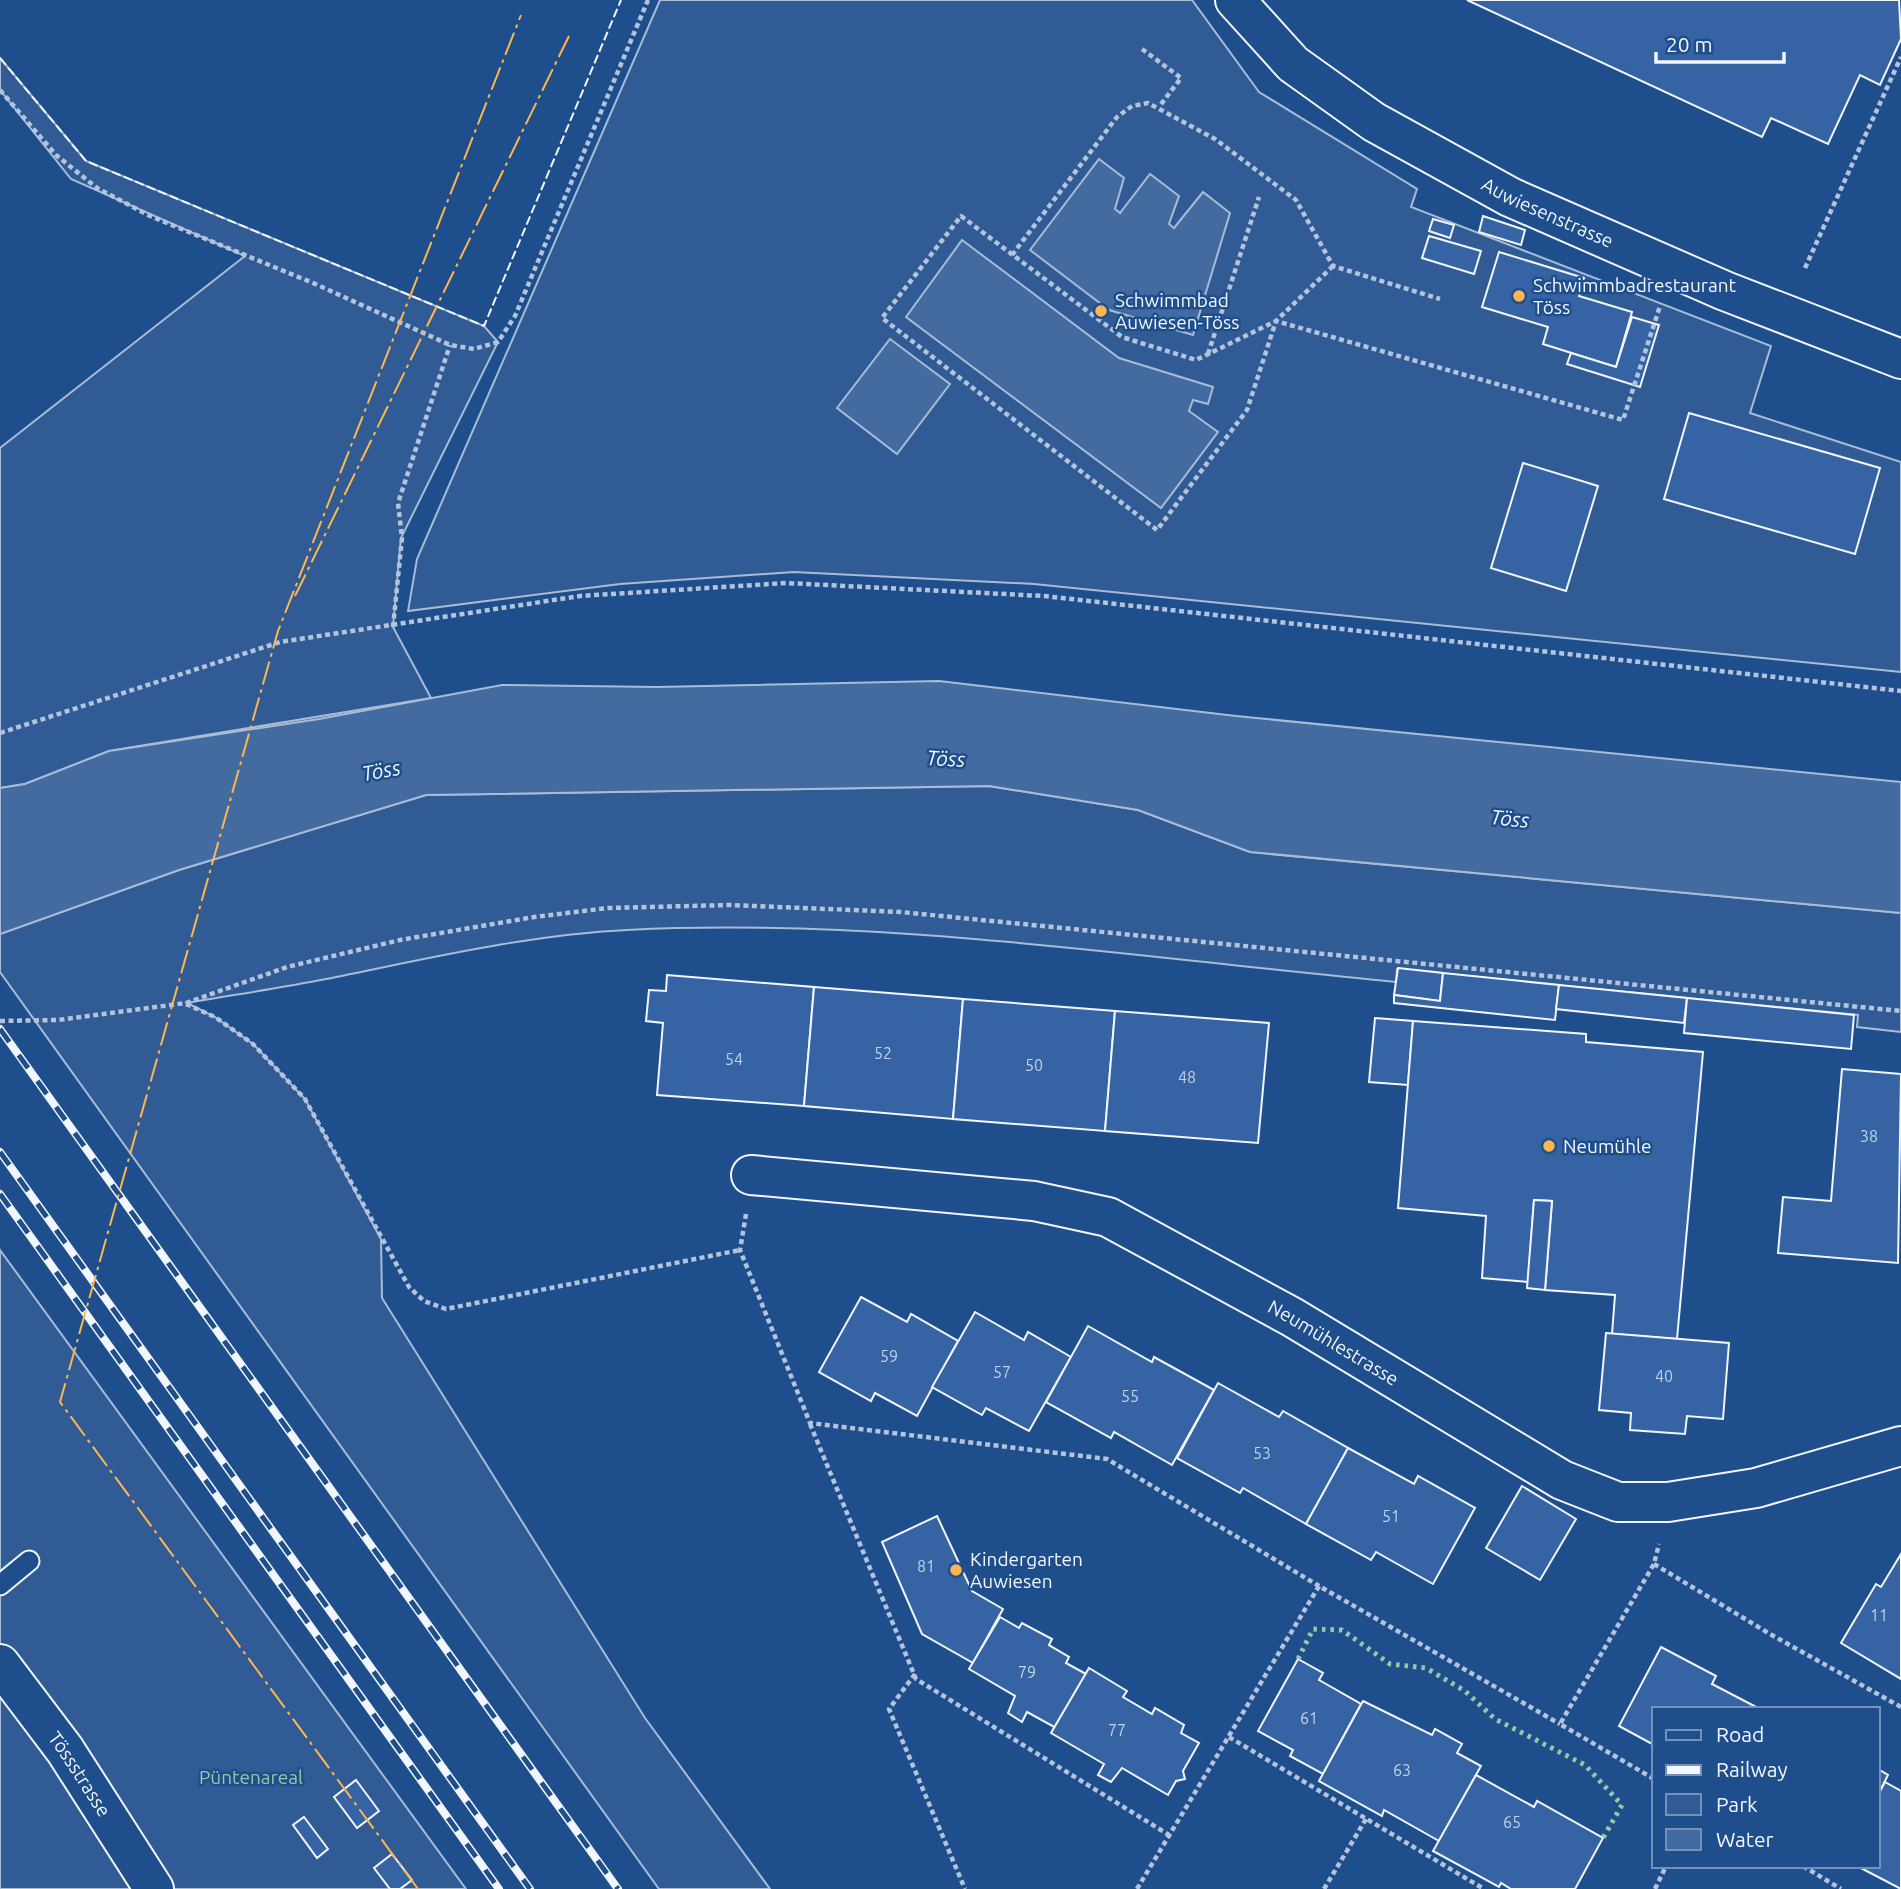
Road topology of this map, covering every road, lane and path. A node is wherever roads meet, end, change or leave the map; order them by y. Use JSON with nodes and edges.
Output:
{"nodes":[{"id":1,"x":648,"y":0,"type":"edge"},
{"id":2,"x":1235,"y":0,"type":"edge"},
{"id":3,"x":1142,"y":49,"type":"dead end"},
{"id":4,"x":1901,"y":57,"type":"edge"},
{"id":5,"x":0,"y":90,"type":"edge"},
{"id":6,"x":1160,"y":107,"type":"junction"},
{"id":7,"x":1259,"y":197,"type":"dead end"},
{"id":8,"x":1012,"y":255,"type":"junction"},
{"id":9,"x":1333,"y":266,"type":"junction"},
{"id":10,"x":1673,"y":268,"type":"junction"},
{"id":11,"x":1804,"y":268,"type":"dead end"},
{"id":12,"x":1440,"y":299,"type":"dead end"},
{"id":13,"x":1276,"y":321,"type":"junction"},
{"id":14,"x":450,"y":345,"type":"junction"},
{"id":15,"x":1208,"y":355,"type":"junction"},
{"id":16,"x":1901,"y":359,"type":"edge"},
{"id":17,"x":393,"y":627,"type":"junction"},
{"id":18,"x":1901,"y":691,"type":"edge"},
{"id":19,"x":0,"y":733,"type":"edge"},
{"id":20,"x":186,"y":1003,"type":"junction"},
{"id":21,"x":1901,"y":1012,"type":"edge"},
{"id":22,"x":0,"y":1021,"type":"edge"},
{"id":23,"x":751,"y":1175,"type":"joint"},
{"id":24,"x":740,"y":1250,"type":"junction"},
{"id":25,"x":810,"y":1423,"type":"junction"},
{"id":26,"x":1901,"y":1446,"type":"edge"},
{"id":27,"x":1668,"y":1502,"type":"junction"},
{"id":28,"x":29,"y":1561,"type":"dead end"},
{"id":29,"x":1654,"y":1564,"type":"junction"},
{"id":30,"x":0,"y":1585,"type":"edge"},
{"id":31,"x":1319,"y":1586,"type":"junction"},
{"id":32,"x":0,"y":1664,"type":"edge"},
{"id":33,"x":915,"y":1674,"type":"junction"},
{"id":34,"x":1901,"y":1707,"type":"edge"},
{"id":35,"x":1560,"y":1724,"type":"junction"},
{"id":36,"x":1229,"y":1737,"type":"junction"},
{"id":37,"x":1652,"y":1778,"type":"edge"},
{"id":38,"x":1366,"y":1819,"type":"junction"},
{"id":39,"x":1169,"y":1835,"type":"junction"},
{"id":40,"x":1665,"y":1868,"type":"edge"},
{"id":41,"x":1806,"y":1868,"type":"edge"},
{"id":42,"x":154,"y":1889,"type":"edge"},
{"id":43,"x":965,"y":1889,"type":"edge"},
{"id":44,"x":1137,"y":1889,"type":"edge"},
{"id":45,"x":1324,"y":1889,"type":"edge"},
{"id":46,"x":1484,"y":1889,"type":"edge"},
{"id":47,"x":1655,"y":1889,"type":"edge"},
{"id":48,"x":1841,"y":1889,"type":"edge"}],
"edges":[{"from":1,"to":14,"type":"path"},
{"from":2,"to":10,"type":"street","name":"Auwiesenstrasse"},
{"from":3,"to":6,"type":"path"},
{"from":4,"to":11,"type":"path"},
{"from":5,"to":14,"type":"path"},
{"from":6,"to":8,"type":"path"},
{"from":6,"to":9,"type":"path"},
{"from":7,"to":15,"type":"path"},
{"from":8,"to":13,"type":"path"},
{"from":8,"to":15,"type":"path"},
{"from":9,"to":12,"type":"path"},
{"from":9,"to":13,"type":"path"},
{"from":10,"to":13,"type":"path"},
{"from":10,"to":16,"type":"street","name":"Auwiesenstrasse"},
{"from":13,"to":15,"type":"path"},
{"from":14,"to":17,"type":"path"},
{"from":17,"to":18,"type":"path"},
{"from":17,"to":19,"type":"path"},
{"from":20,"to":21,"type":"path"},
{"from":20,"to":22,"type":"path"},
{"from":20,"to":24,"type":"path"},
{"from":23,"to":24,"type":"path"},
{"from":23,"to":27,"type":"street","name":"Neumühlestrasse"},
{"from":24,"to":25,"type":"path"},
{"from":25,"to":31,"type":"path"},
{"from":25,"to":33,"type":"path"},
{"from":26,"to":27,"type":"street","name":"Neumühlestrasse"},
{"from":27,"to":29,"type":"path"},
{"from":28,"to":30,"type":"lane"},
{"from":29,"to":34,"type":"path"},
{"from":29,"to":35,"type":"path"},
{"from":31,"to":35,"type":"path"},
{"from":31,"to":36,"type":"path"},
{"from":32,"to":42,"type":"street","name":"Tössstrasse"},
{"from":33,"to":39,"type":"path"},
{"from":33,"to":43,"type":"path"},
{"from":35,"to":37,"type":"path"},
{"from":36,"to":38,"type":"path"},
{"from":36,"to":39,"type":"path"},
{"from":38,"to":45,"type":"path"},
{"from":38,"to":46,"type":"path"},
{"from":39,"to":44,"type":"path"},
{"from":40,"to":47,"type":"path"},
{"from":41,"to":48,"type":"path"}]}
